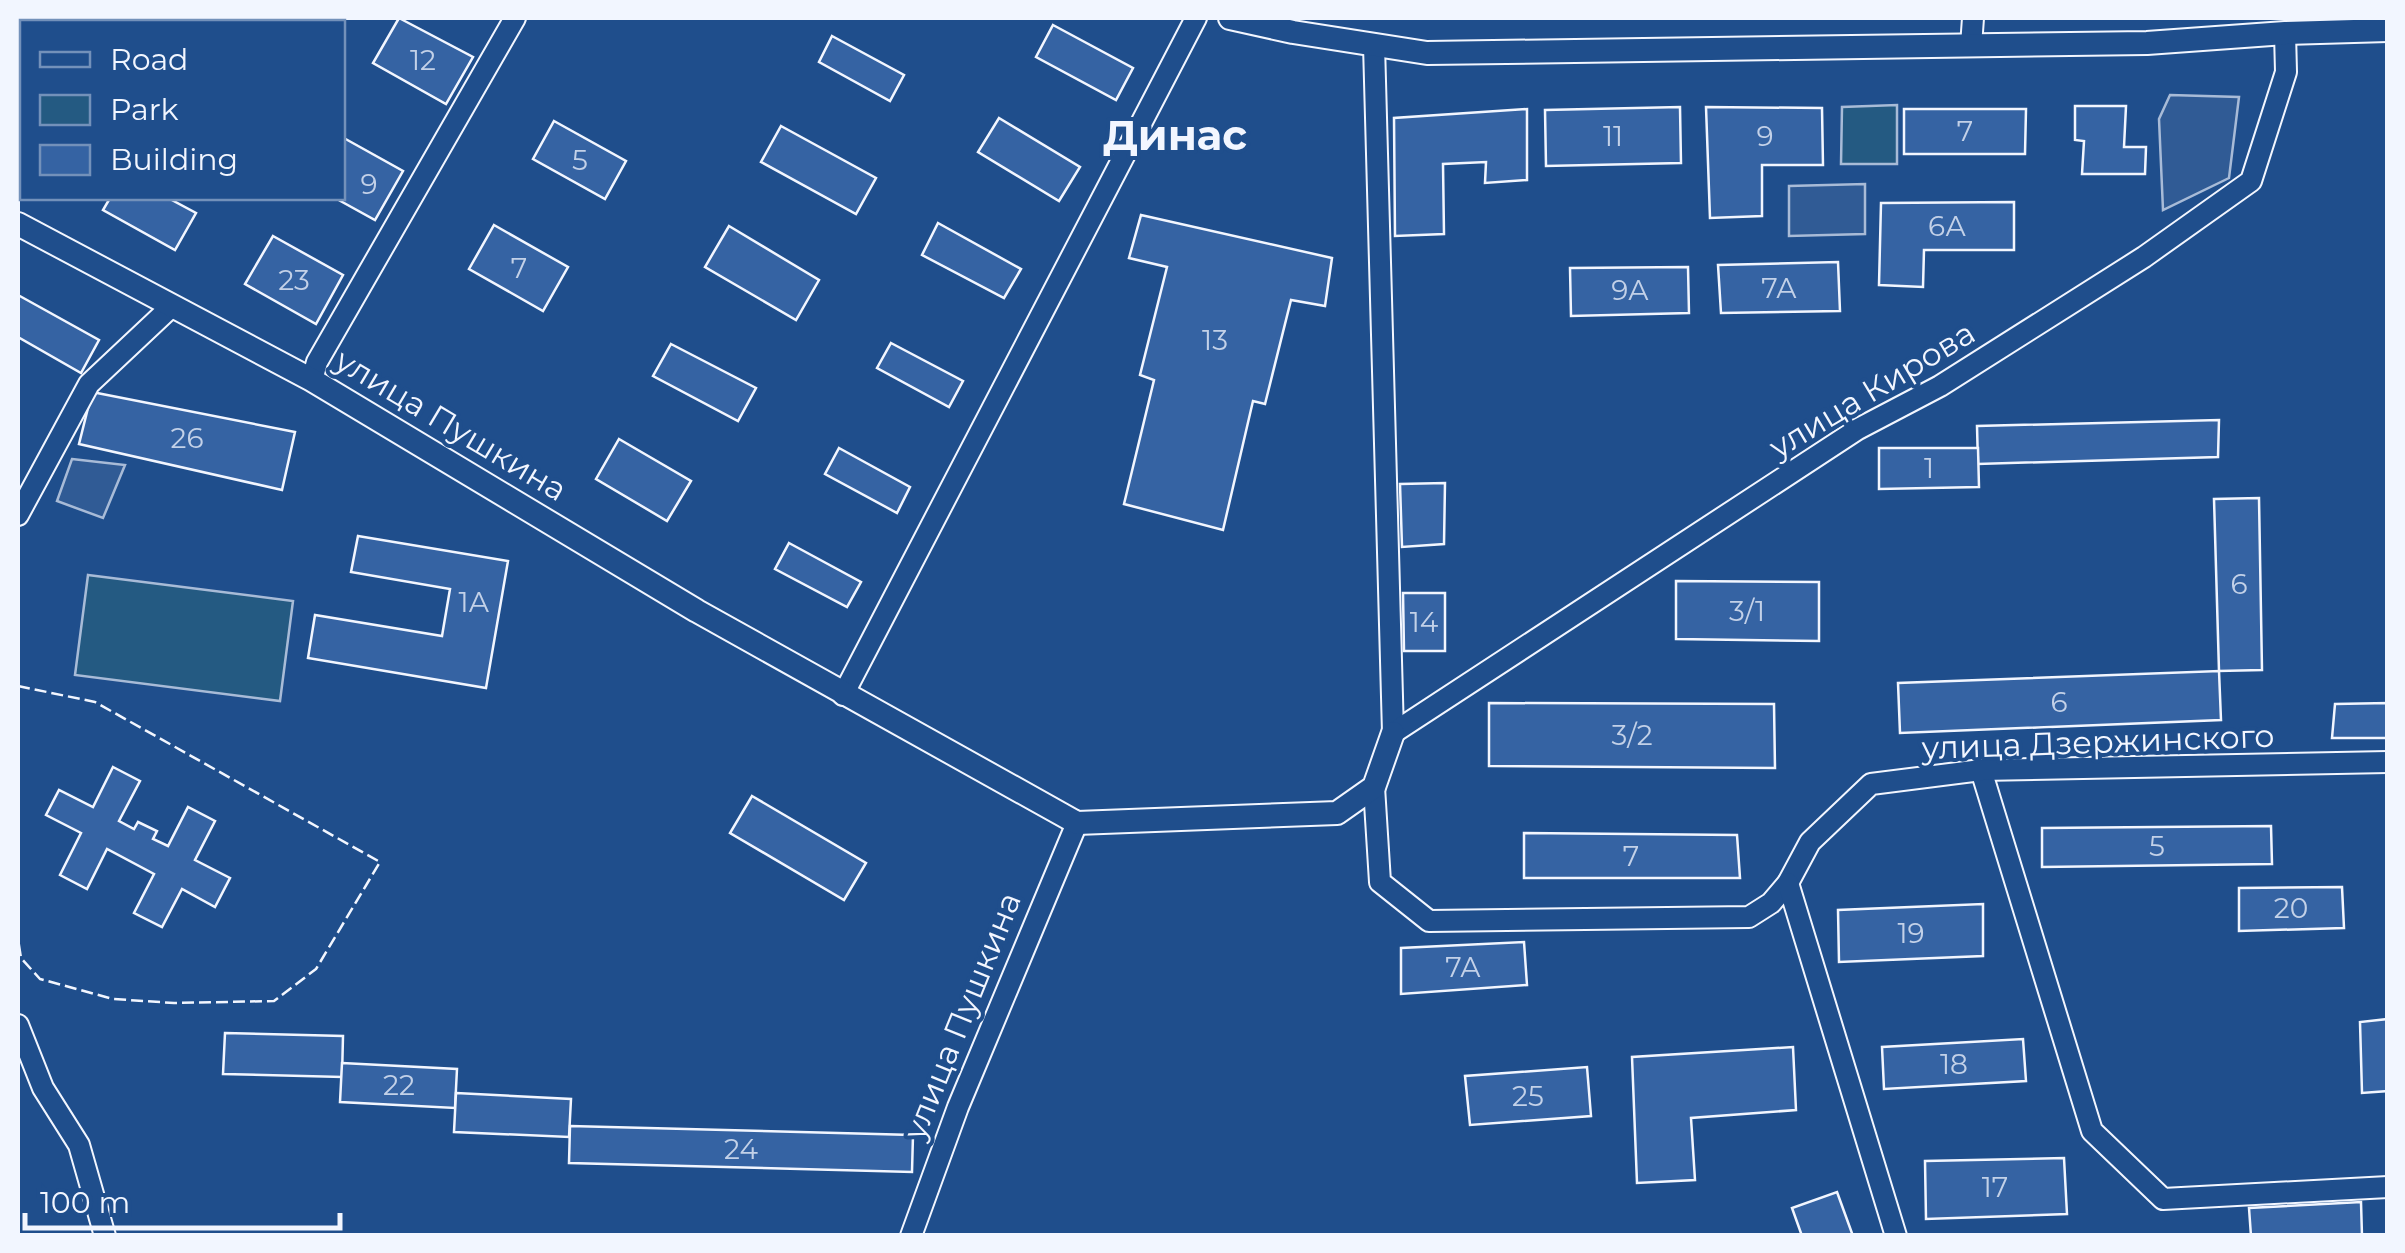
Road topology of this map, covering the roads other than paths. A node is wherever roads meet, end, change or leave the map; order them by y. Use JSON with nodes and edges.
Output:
{"nodes":[{"id":1,"x":515,"y":18,"type":"edge"},
{"id":2,"x":1196,"y":18,"type":"edge"},
{"id":3,"x":1230,"y":18,"type":"edge"},
{"id":4,"x":1972,"y":18,"type":"edge"},
{"id":5,"x":1294,"y":25,"type":"edge"},
{"id":6,"x":2388,"y":30,"type":"edge"},
{"id":7,"x":2285,"y":32,"type":"junction"},
{"id":8,"x":1374,"y":45,"type":"junction"},
{"id":9,"x":1971,"y":46,"type":"junction"},
{"id":10,"x":18,"y":224,"type":"edge"},
{"id":11,"x":171,"y":308,"type":"junction"},
{"id":12,"x":312,"y":380,"type":"junction"},
{"id":13,"x":18,"y":515,"type":"edge"},
{"id":14,"x":844,"y":695,"type":"junction"},
{"id":15,"x":1393,"y":733,"type":"junction"},
{"id":16,"x":2388,"y":762,"type":"edge"},
{"id":17,"x":1981,"y":770,"type":"junction"},
{"id":18,"x":1374,"y":788,"type":"junction"},
{"id":19,"x":1077,"y":823,"type":"junction"},
{"id":20,"x":1788,"y":882,"type":"junction"},
{"id":21,"x":18,"y":1025,"type":"edge"},
{"id":22,"x":2388,"y":1187,"type":"edge"},
{"id":23,"x":105,"y":1236,"type":"edge"},
{"id":24,"x":912,"y":1236,"type":"edge"},
{"id":25,"x":1896,"y":1236,"type":"edge"}],
"edges":[{"from":1,"to":12,"type":"street"},
{"from":2,"to":14,"type":"street"},
{"from":3,"to":5,"type":"street"},
{"from":4,"to":9,"type":"street"},
{"from":5,"to":8,"type":"street"},
{"from":6,"to":7,"type":"street"},
{"from":7,"to":9,"type":"street"},
{"from":7,"to":15,"type":"street","name":"улица Кирова"},
{"from":8,"to":9,"type":"street"},
{"from":8,"to":15,"type":"street"},
{"from":10,"to":11,"type":"street","name":"улица Пушкина"},
{"from":11,"to":12,"type":"street","name":"улица Пушкина"},
{"from":11,"to":13,"type":"street"},
{"from":12,"to":14,"type":"street","name":"улица Пушкина"},
{"from":14,"to":19,"type":"street","name":"улица Пушкина"},
{"from":15,"to":18,"type":"street"},
{"from":16,"to":17,"type":"street","name":"улица Дзержинского"},
{"from":17,"to":20,"type":"street","name":"улица Дзержинского"},
{"from":17,"to":22,"type":"street"},
{"from":18,"to":19,"type":"street"},
{"from":18,"to":20,"type":"street","name":"улица Дзержинского"},
{"from":19,"to":24,"type":"street","name":"улица Пушкина"},
{"from":20,"to":25,"type":"street"},
{"from":21,"to":23,"type":"street"}]}
